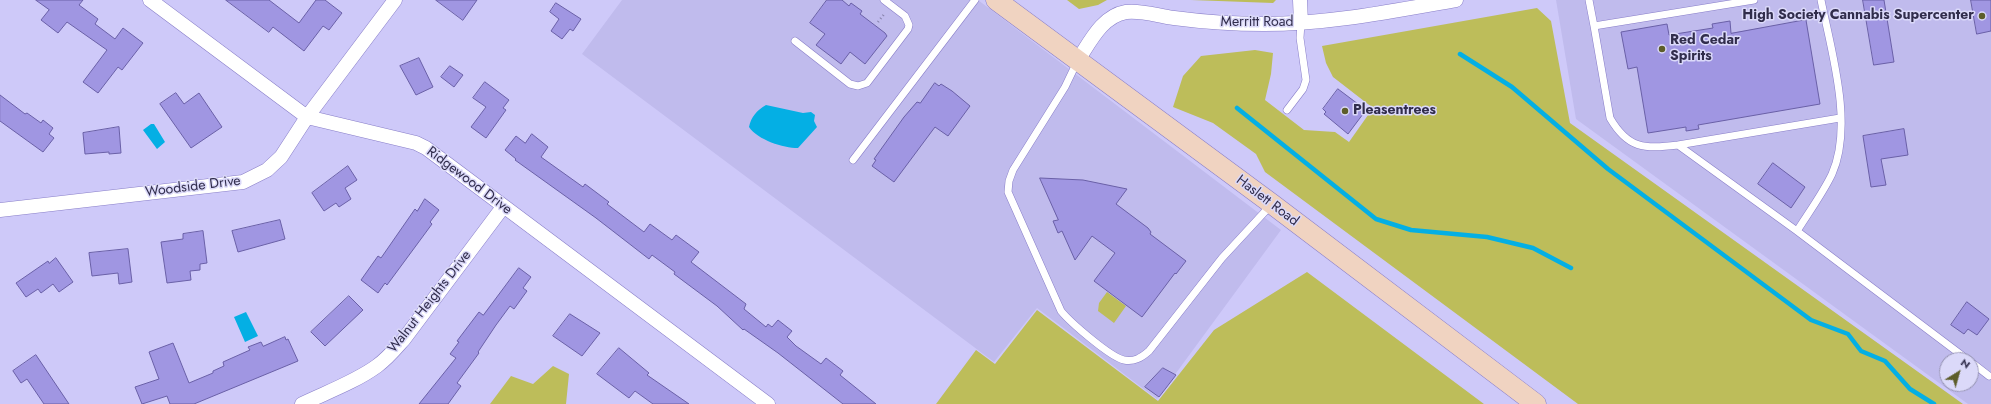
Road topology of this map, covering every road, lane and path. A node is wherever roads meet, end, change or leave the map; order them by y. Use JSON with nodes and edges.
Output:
{"nodes":[{"id":1,"x":150,"y":0,"type":"edge"},
{"id":2,"x":395,"y":0,"type":"edge"},
{"id":3,"x":884,"y":0,"type":"edge"},
{"id":4,"x":975,"y":0,"type":"edge"},
{"id":5,"x":996,"y":0,"type":"edge"},
{"id":6,"x":1300,"y":0,"type":"edge"},
{"id":7,"x":1456,"y":0,"type":"edge"},
{"id":8,"x":1589,"y":0,"type":"edge"},
{"id":9,"x":1754,"y":0,"type":"edge"},
{"id":10,"x":1821,"y":0,"type":"edge"},
{"id":11,"x":1301,"y":23,"type":"junction"},
{"id":12,"x":1594,"y":26,"type":"junction"},
{"id":13,"x":795,"y":41,"type":"dead end"},
{"id":14,"x":1078,"y":60,"type":"junction"},
{"id":15,"x":1287,"y":110,"type":"dead end"},
{"id":16,"x":307,"y":117,"type":"junction"},
{"id":17,"x":1840,"y":118,"type":"junction"},
{"id":18,"x":1678,"y":145,"type":"junction"},
{"id":19,"x":853,"y":160,"type":"dead end"},
{"id":20,"x":1272,"y":204,"type":"junction"},
{"id":21,"x":503,"y":207,"type":"junction"},
{"id":22,"x":0,"y":210,"type":"edge"},
{"id":23,"x":1797,"y":231,"type":"junction"},
{"id":24,"x":1957,"y":352,"type":"edge"},
{"id":25,"x":1979,"y":368,"type":"edge"},
{"id":26,"x":1989,"y":376,"type":"dead end"},
{"id":27,"x":302,"y":404,"type":"edge"},
{"id":28,"x":768,"y":404,"type":"edge"},
{"id":29,"x":1536,"y":404,"type":"edge"}],
"edges":[{"from":1,"to":16,"type":"street","name":"Ridgewood Drive"},
{"from":2,"to":16,"type":"street","name":"Woodside Drive"},
{"from":3,"to":13,"type":"lane"},
{"from":4,"to":19,"type":"lane"},
{"from":5,"to":14,"type":"main road","name":"Haslett Road"},
{"from":6,"to":11,"type":"street"},
{"from":7,"to":11,"type":"street","name":"Merritt Road"},
{"from":8,"to":12,"type":"lane"},
{"from":9,"to":12,"type":"lane"},
{"from":10,"to":17,"type":"lane"},
{"from":11,"to":14,"type":"street","name":"Merritt Road"},
{"from":11,"to":15,"type":"lane"},
{"from":12,"to":18,"type":"lane"},
{"from":14,"to":20,"type":"main road","name":"Haslett Road"},
{"from":14,"to":20,"type":"lane"},
{"from":16,"to":21,"type":"street","name":"Ridgewood Drive"},
{"from":16,"to":22,"type":"street","name":"Woodside Drive"},
{"from":17,"to":18,"type":"lane"},
{"from":17,"to":23,"type":"lane"},
{"from":18,"to":23,"type":"lane"},
{"from":20,"to":29,"type":"main road","name":"Haslett Road"},
{"from":21,"to":27,"type":"street","name":"Walnut Heights Drive"},
{"from":21,"to":28,"type":"street","name":"Ridgewood Drive"},
{"from":23,"to":24,"type":"lane"},
{"from":25,"to":26,"type":"lane"}]}
